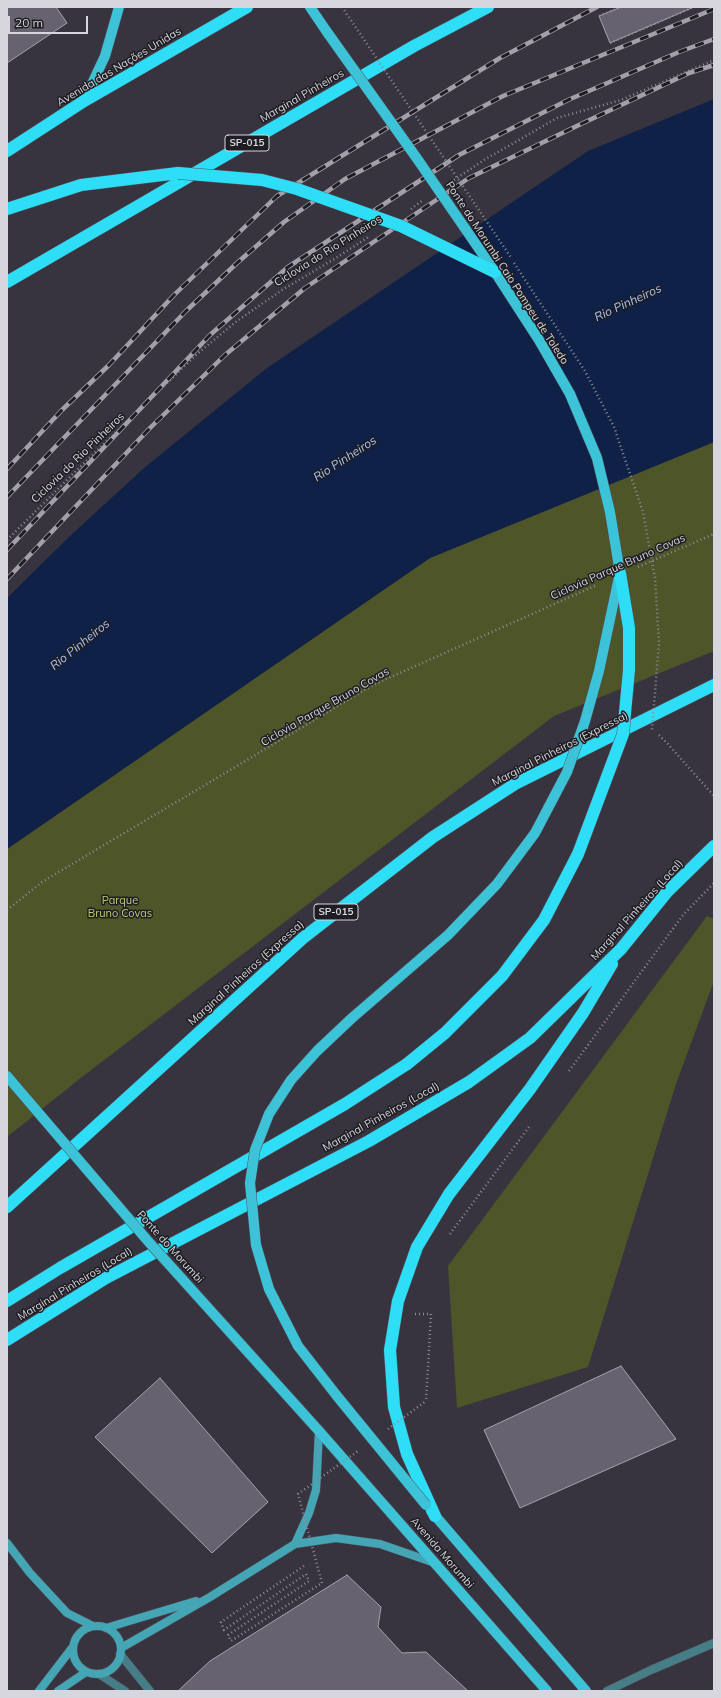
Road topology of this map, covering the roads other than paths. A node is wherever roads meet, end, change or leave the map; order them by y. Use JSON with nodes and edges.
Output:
{"nodes":[{"id":1,"x":119,"y":7,"type":"edge"},
{"id":2,"x":246,"y":7,"type":"edge"},
{"id":3,"x":310,"y":7,"type":"edge"},
{"id":4,"x":488,"y":7,"type":"edge"},
{"id":5,"x":84,"y":101,"type":"junction"},
{"id":6,"x":7,"y":152,"type":"edge"},
{"id":7,"x":7,"y":209,"type":"edge"},
{"id":8,"x":495,"y":272,"type":"junction"},
{"id":9,"x":7,"y":282,"type":"edge"},
{"id":10,"x":620,"y":573,"type":"junction"},
{"id":11,"x":714,"y":685,"type":"edge"},
{"id":12,"x":714,"y":846,"type":"edge"},
{"id":13,"x":621,"y":949,"type":"junction"},
{"id":14,"x":7,"y":1076,"type":"edge"},
{"id":15,"x":7,"y":1207,"type":"edge"},
{"id":16,"x":7,"y":1301,"type":"edge"},
{"id":17,"x":7,"y":1340,"type":"edge"},
{"id":18,"x":320,"y":1431,"type":"junction"},
{"id":19,"x":426,"y":1506,"type":"joint"},
{"id":20,"x":435,"y":1516,"type":"junction"},
{"id":21,"x":7,"y":1543,"type":"edge"},
{"id":22,"x":295,"y":1544,"type":"junction"},
{"id":23,"x":434,"y":1563,"type":"junction"},
{"id":24,"x":210,"y":1597,"type":"junction"},
{"id":25,"x":93,"y":1626,"type":"junction"},
{"id":26,"x":106,"y":1628,"type":"junction"},
{"id":27,"x":714,"y":1643,"type":"edge"},
{"id":28,"x":72,"y":1648,"type":"junction"},
{"id":29,"x":121,"y":1651,"type":"junction"},
{"id":30,"x":86,"y":1672,"type":"junction"},
{"id":31,"x":100,"y":1674,"type":"junction"},
{"id":32,"x":39,"y":1691,"type":"edge"},
{"id":33,"x":58,"y":1691,"type":"edge"},
{"id":34,"x":125,"y":1691,"type":"edge"},
{"id":35,"x":150,"y":1691,"type":"edge"},
{"id":36,"x":547,"y":1691,"type":"edge"},
{"id":37,"x":586,"y":1691,"type":"edge"},
{"id":38,"x":607,"y":1691,"type":"edge"}],
"edges":[{"from":1,"to":5,"type":"main road"},
{"from":2,"to":5,"type":"highway","name":"Avenida das Nações Unidas"},
{"from":3,"to":8,"type":"main road","name":"Ponte do Morumbi Caio Pompeu de Toledo","bridge":true},
{"from":4,"to":9,"type":"highway","name":"Marginal Pinheiros","number":"SP-015"},
{"from":5,"to":6,"type":"highway","name":"Avenida das Nações Unidas"},
{"from":7,"to":8,"type":"highway","bridge":true},
{"from":8,"to":10,"type":"main road","name":"Ponte do Morumbi Caio Pompeu de Toledo"},
{"from":10,"to":16,"type":"highway","bridge":true},
{"from":10,"to":19,"type":"main road","name":"Ponte do Morumbi Caio Pompeu de Toledo","bridge":true},
{"from":11,"to":15,"type":"highway","name":"Marginal Pinheiros (Expressa)","number":"SP-015"},
{"from":12,"to":13,"type":"highway","name":"Marginal Pinheiros (Local)"},
{"from":13,"to":17,"type":"highway","name":"Marginal Pinheiros (Local)"},
{"from":13,"to":20,"type":"highway"},
{"from":14,"to":18,"type":"main road","name":"Ponte do Morumbi","bridge":true},
{"from":18,"to":22,"type":"street"},
{"from":18,"to":23,"type":"main road","name":"Avenida Morumbi"},
{"from":19,"to":20,"type":"main road","name":"Avenida Morumbi"},
{"from":20,"to":37,"type":"main road","name":"Avenida Morumbi"},
{"from":21,"to":25,"type":"street"},
{"from":22,"to":23,"type":"street"},
{"from":22,"to":24,"type":"street"},
{"from":23,"to":36,"type":"main road","name":"Avenida Morumbi"},
{"from":24,"to":26,"type":"street"},
{"from":24,"to":29,"type":"street"},
{"from":25,"to":26,"type":"street"},
{"from":25,"to":28,"type":"street"},
{"from":26,"to":29,"type":"street"},
{"from":27,"to":38,"type":"street"},
{"from":28,"to":30,"type":"street"},
{"from":28,"to":32,"type":"street"},
{"from":29,"to":31,"type":"street"},
{"from":29,"to":35,"type":"street"},
{"from":30,"to":31,"type":"street"},
{"from":30,"to":33,"type":"street"},
{"from":31,"to":34,"type":"street"}]}
